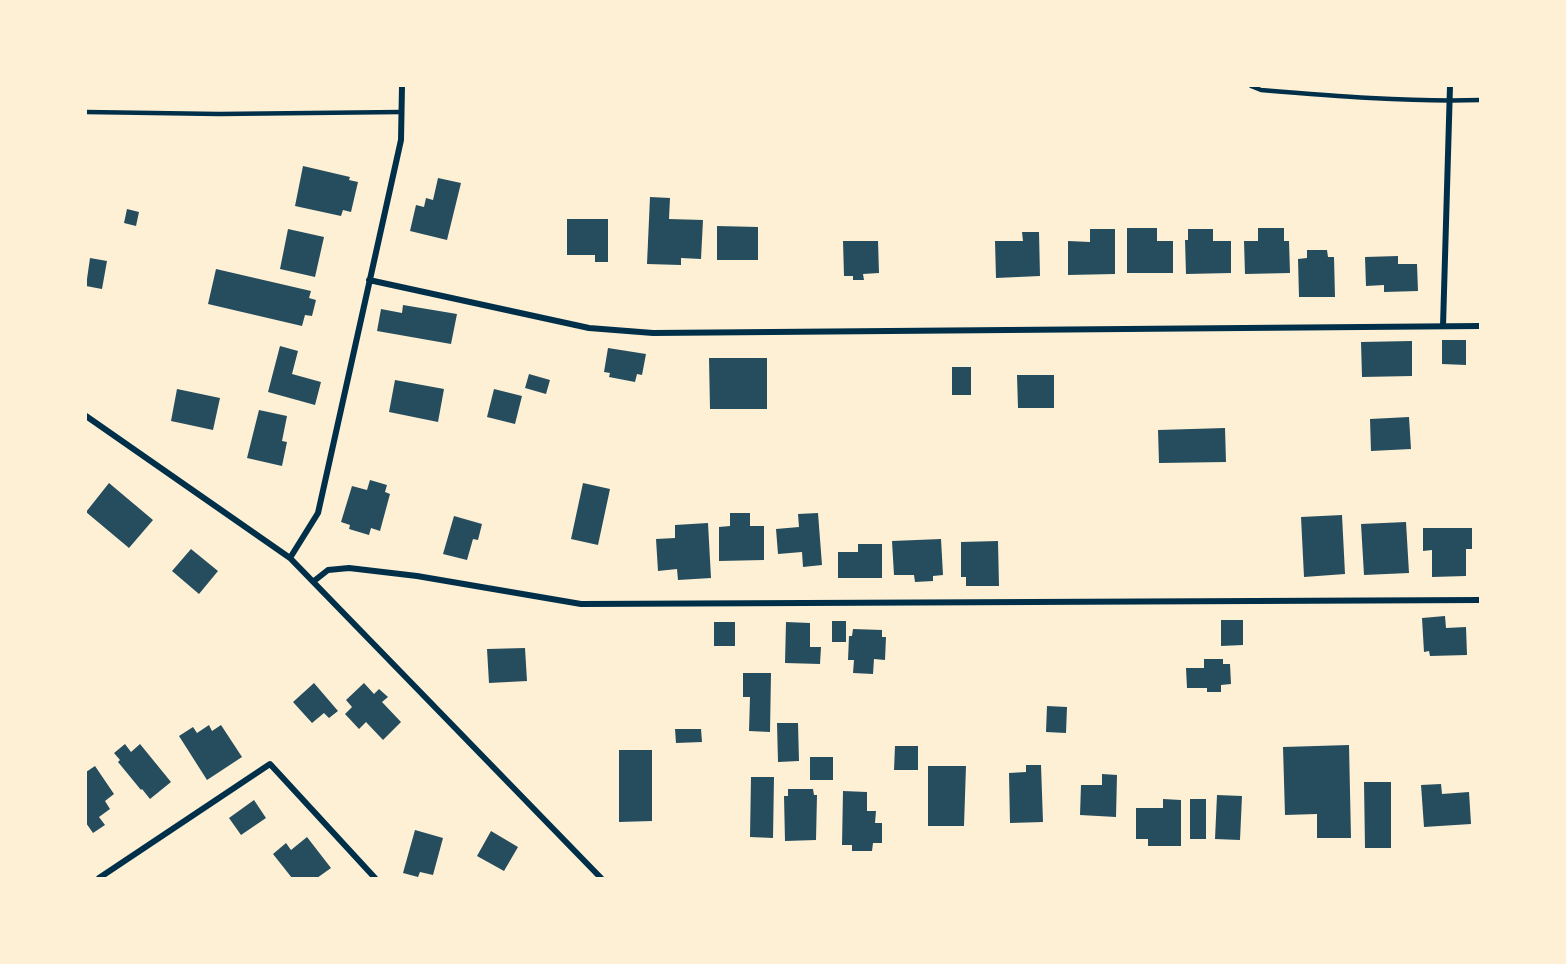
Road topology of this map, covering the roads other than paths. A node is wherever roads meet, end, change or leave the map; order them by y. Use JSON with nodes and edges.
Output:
{"nodes":[{"id":1,"x":402,"y":86,"type":"edge"},
{"id":2,"x":1251,"y":86,"type":"edge"},
{"id":3,"x":1450,"y":86,"type":"edge"},
{"id":4,"x":1480,"y":100,"type":"edge"},
{"id":5,"x":1449,"y":101,"type":"junction"},
{"id":6,"x":86,"y":112,"type":"edge"},
{"id":7,"x":401,"y":112,"type":"junction"},
{"id":8,"x":369,"y":280,"type":"junction"},
{"id":9,"x":1443,"y":326,"type":"junction"},
{"id":10,"x":1480,"y":326,"type":"edge"},
{"id":11,"x":86,"y":416,"type":"edge"},
{"id":12,"x":290,"y":558,"type":"junction"},
{"id":13,"x":314,"y":580,"type":"junction"},
{"id":14,"x":1480,"y":600,"type":"edge"},
{"id":15,"x":99,"y":879,"type":"edge"},
{"id":16,"x":375,"y":879,"type":"edge"},
{"id":17,"x":601,"y":879,"type":"edge"}],
"edges":[{"from":1,"to":7,"type":"street"},
{"from":2,"to":5,"type":"lane"},
{"from":3,"to":5,"type":"street"},
{"from":4,"to":5,"type":"lane"},
{"from":5,"to":9,"type":"street"},
{"from":6,"to":7,"type":"lane"},
{"from":7,"to":8,"type":"street"},
{"from":8,"to":9,"type":"street"},
{"from":8,"to":12,"type":"street"},
{"from":9,"to":10,"type":"street"},
{"from":11,"to":12,"type":"street"},
{"from":12,"to":13,"type":"street"},
{"from":13,"to":14,"type":"street"},
{"from":13,"to":17,"type":"street"},
{"from":15,"to":16,"type":"street"}]}
